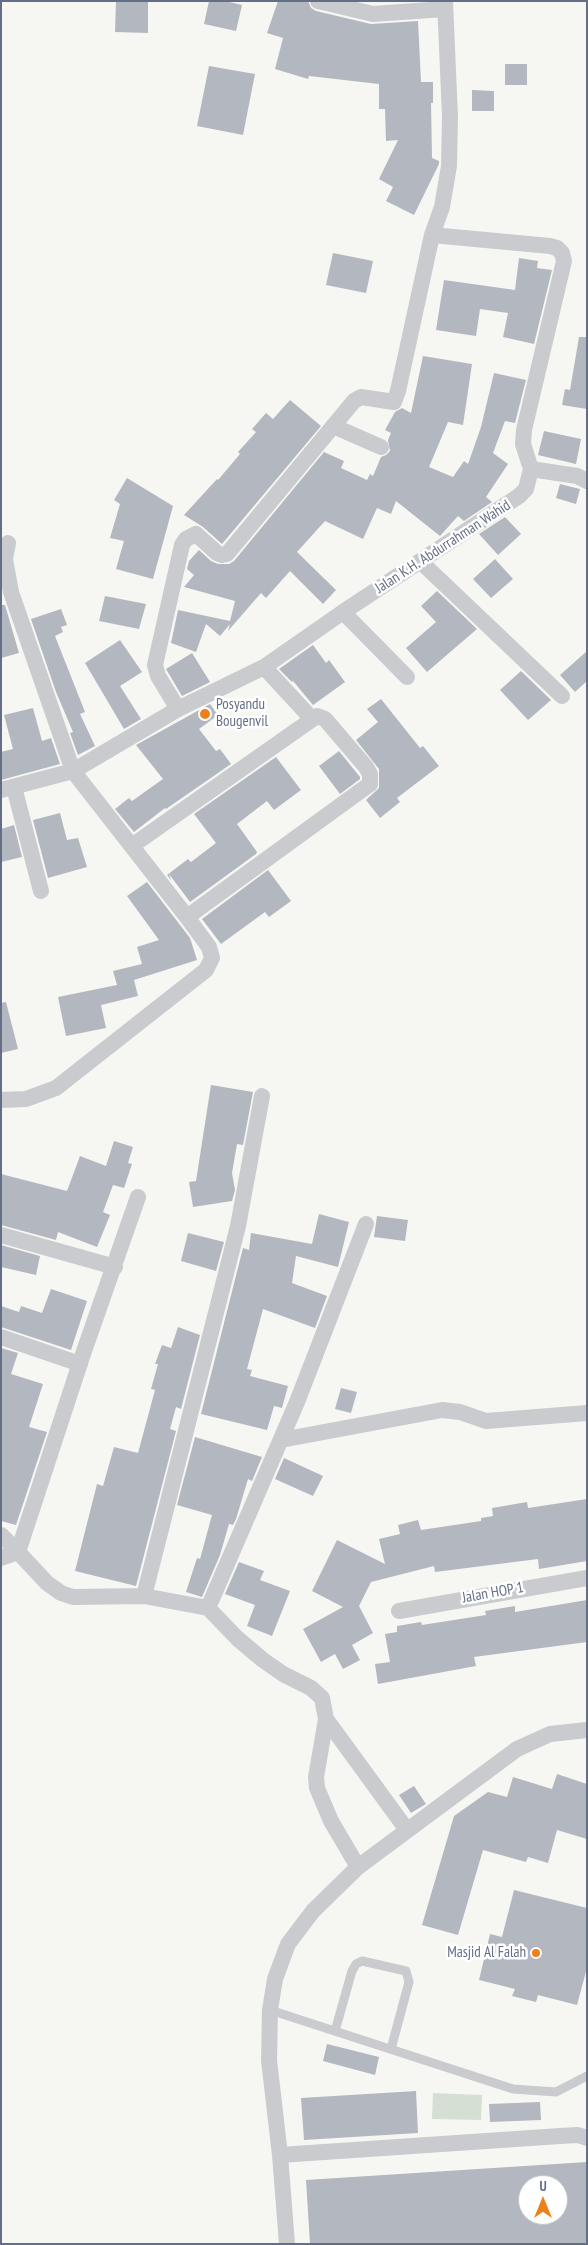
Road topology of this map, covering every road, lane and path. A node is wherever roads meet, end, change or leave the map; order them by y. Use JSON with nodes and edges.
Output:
{"nodes":[{"id":1,"x":318,"y":1,"type":"edge"},
{"id":2,"x":445,"y":5,"type":"edge"},
{"id":3,"x":432,"y":236,"type":"junction"},
{"id":4,"x":332,"y":426,"type":"junction"},
{"id":5,"x":381,"y":447,"type":"dead end"},
{"id":6,"x":531,"y":469,"type":"junction"},
{"id":7,"x":587,"y":481,"type":"edge"},
{"id":8,"x":8,"y":543,"type":"dead end"},
{"id":9,"x":422,"y":562,"type":"junction"},
{"id":10,"x":343,"y":612,"type":"junction"},
{"id":11,"x":264,"y":667,"type":"junction"},
{"id":12,"x":407,"y":677,"type":"dead end"},
{"id":13,"x":562,"y":696,"type":"dead end"},
{"id":14,"x":178,"y":709,"type":"junction"},
{"id":15,"x":312,"y":718,"type":"junction"},
{"id":16,"x":73,"y":771,"type":"junction"},
{"id":17,"x":7,"y":789,"type":"edge"},
{"id":18,"x":133,"y":845,"type":"junction"},
{"id":19,"x":41,"y":891,"type":"dead end"},
{"id":20,"x":188,"y":917,"type":"junction"},
{"id":21,"x":262,"y":1096,"type":"dead end"},
{"id":22,"x":1,"y":1100,"type":"edge"},
{"id":23,"x":138,"y":1197,"type":"dead end"},
{"id":24,"x":366,"y":1224,"type":"dead end"},
{"id":25,"x":1,"y":1235,"type":"edge"},
{"id":26,"x":115,"y":1267,"type":"junction"},
{"id":27,"x":1,"y":1337,"type":"edge"},
{"id":28,"x":80,"y":1364,"type":"junction"},
{"id":29,"x":587,"y":1413,"type":"edge"},
{"id":30,"x":281,"y":1440,"type":"junction"},
{"id":31,"x":1,"y":1535,"type":"edge"},
{"id":32,"x":18,"y":1552,"type":"junction"},
{"id":33,"x":1,"y":1558,"type":"edge"},
{"id":34,"x":587,"y":1578,"type":"edge"},
{"id":35,"x":144,"y":1596,"type":"junction"},
{"id":36,"x":208,"y":1608,"type":"junction"},
{"id":37,"x":399,"y":1611,"type":"dead end"},
{"id":38,"x":326,"y":1719,"type":"junction"},
{"id":39,"x":587,"y":1730,"type":"edge"},
{"id":40,"x":407,"y":1830,"type":"junction"},
{"id":41,"x":358,"y":1868,"type":"junction"},
{"id":42,"x":270,"y":2010,"type":"junction"},
{"id":43,"x":335,"y":2031,"type":"junction"},
{"id":44,"x":391,"y":2049,"type":"junction"},
{"id":45,"x":587,"y":2076,"type":"edge"},
{"id":46,"x":587,"y":2138,"type":"edge"},
{"id":47,"x":280,"y":2155,"type":"junction"},
{"id":48,"x":288,"y":2244,"type":"edge"}],
"edges":[{"from":1,"to":2,"type":"street"},
{"from":2,"to":3,"type":"street"},
{"from":3,"to":4,"type":"street"},
{"from":3,"to":6,"type":"street"},
{"from":4,"to":5,"type":"street"},
{"from":4,"to":14,"type":"street"},
{"from":6,"to":7,"type":"street"},
{"from":6,"to":9,"type":"street","name":"Jalan K.H. Abdurrahman Wahid"},
{"from":8,"to":16,"type":"street"},
{"from":9,"to":10,"type":"street","name":"Jalan K.H. Abdurrahman Wahid"},
{"from":9,"to":13,"type":"street"},
{"from":10,"to":11,"type":"street","name":"Jalan K.H. Abdurrahman Wahid"},
{"from":10,"to":12,"type":"street"},
{"from":11,"to":14,"type":"street","name":"Jalan K.H. Abdurrahman Wahid"},
{"from":11,"to":15,"type":"street"},
{"from":14,"to":16,"type":"street","name":"Jalan K.H. Abdurrahman Wahid"},
{"from":15,"to":18,"type":"street"},
{"from":15,"to":20,"type":"street"},
{"from":16,"to":17,"type":"street","name":"Jalan K.H. Abdurrahman Wahid"},
{"from":16,"to":18,"type":"street"},
{"from":17,"to":19,"type":"street"},
{"from":18,"to":20,"type":"street"},
{"from":20,"to":22,"type":"street"},
{"from":21,"to":35,"type":"street"},
{"from":23,"to":26,"type":"street"},
{"from":24,"to":30,"type":"street"},
{"from":25,"to":26,"type":"street"},
{"from":26,"to":28,"type":"street"},
{"from":27,"to":28,"type":"street"},
{"from":28,"to":32,"type":"street"},
{"from":29,"to":30,"type":"street"},
{"from":30,"to":36,"type":"street"},
{"from":31,"to":32,"type":"street"},
{"from":32,"to":33,"type":"street"},
{"from":32,"to":35,"type":"street"},
{"from":34,"to":37,"type":"street","name":"Jalan HOP 1"},
{"from":35,"to":36,"type":"street"},
{"from":36,"to":38,"type":"street"},
{"from":38,"to":40,"type":"street"},
{"from":38,"to":41,"type":"street"},
{"from":39,"to":40,"type":"street"},
{"from":40,"to":41,"type":"street"},
{"from":41,"to":42,"type":"street"},
{"from":42,"to":43,"type":"lane"},
{"from":42,"to":47,"type":"street"},
{"from":43,"to":44,"type":"lane"},
{"from":43,"to":44,"type":"lane"},
{"from":44,"to":45,"type":"lane"},
{"from":46,"to":47,"type":"street"},
{"from":47,"to":48,"type":"street"}]}
